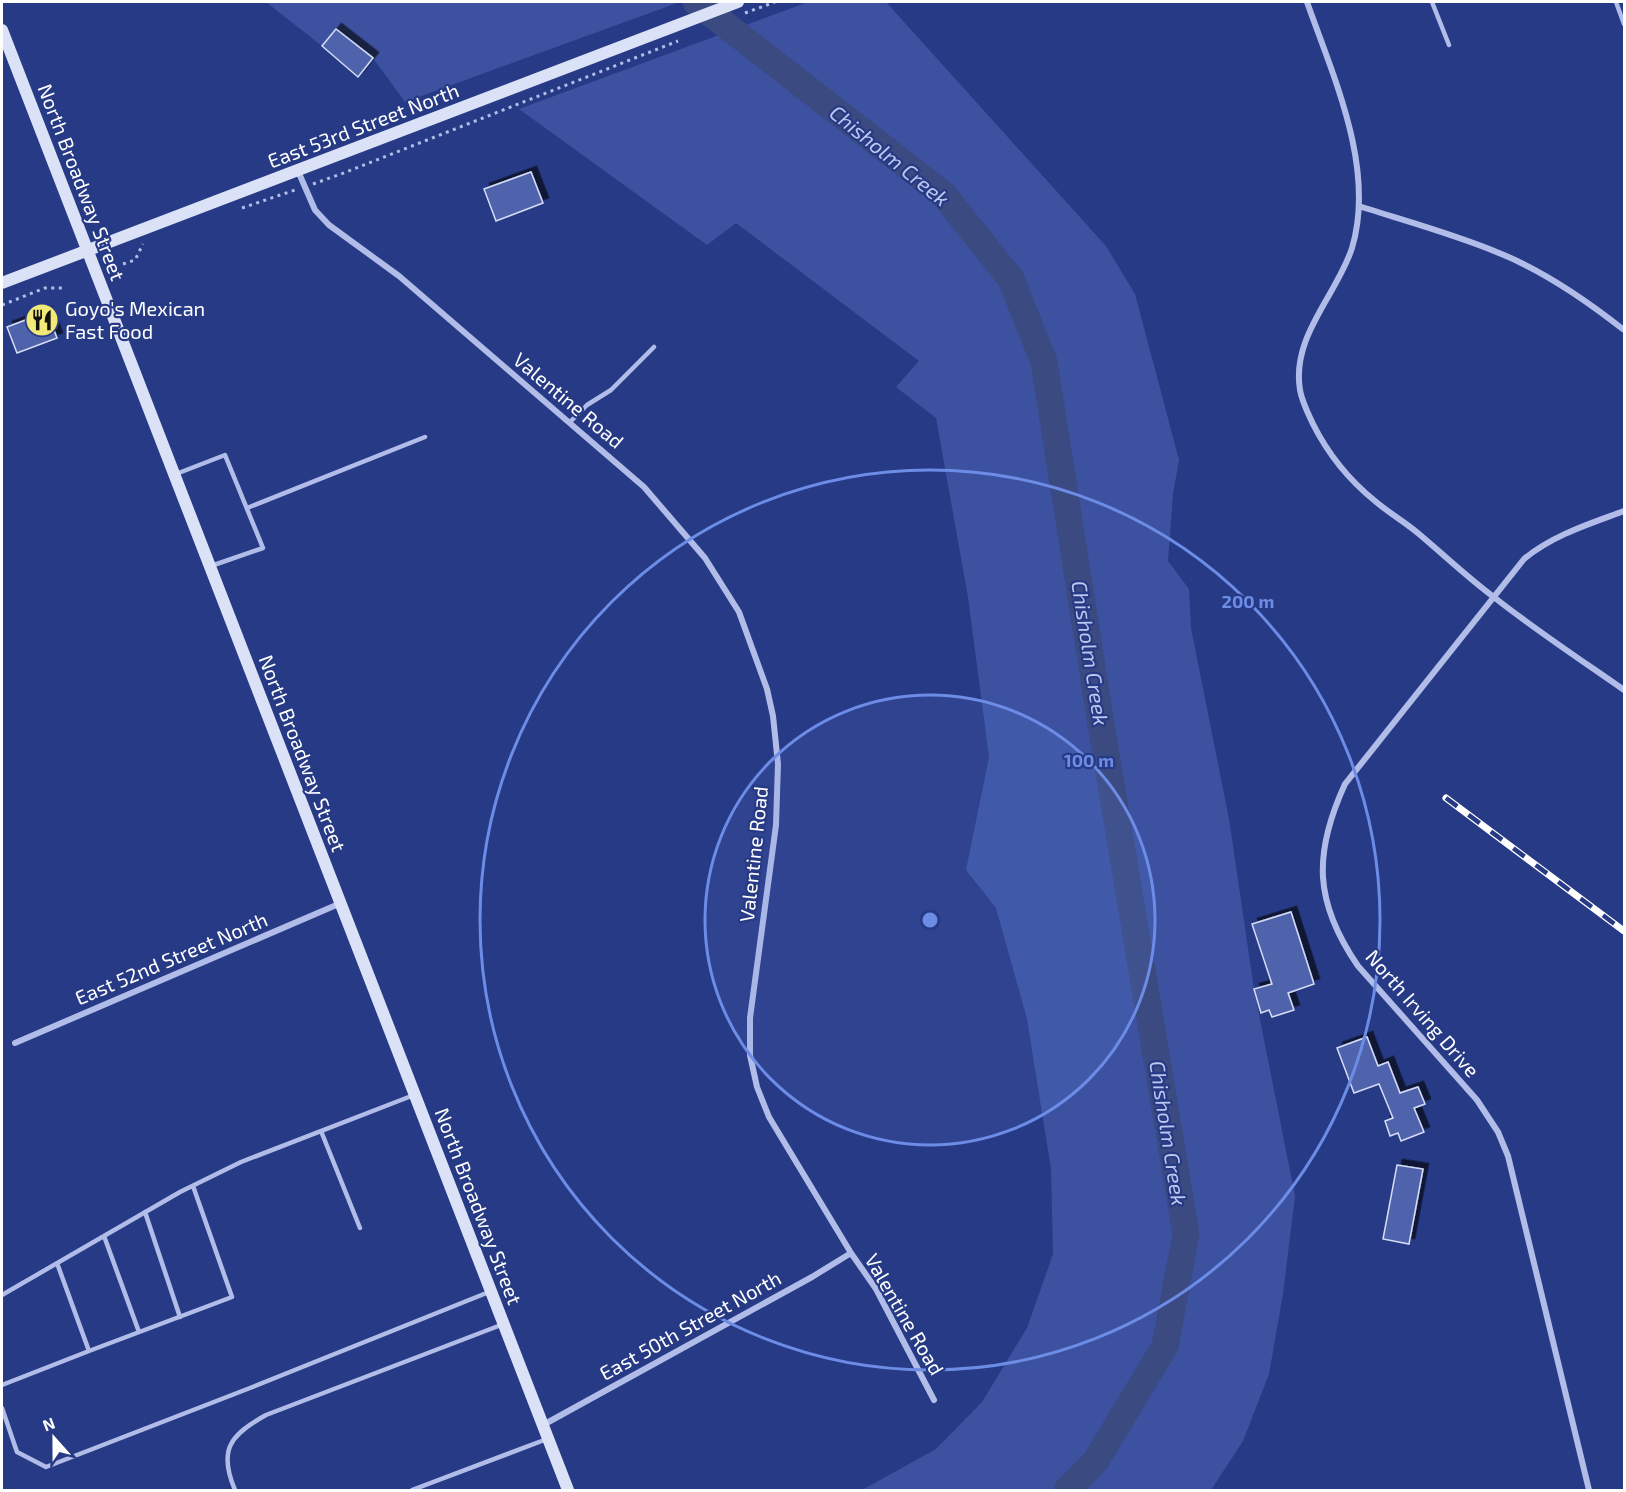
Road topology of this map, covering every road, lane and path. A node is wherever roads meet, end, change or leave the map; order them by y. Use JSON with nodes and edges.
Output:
{"nodes":[{"id":1,"x":738,"y":2,"type":"edge"},
{"id":2,"x":1307,"y":2,"type":"edge"},
{"id":3,"x":1432,"y":2,"type":"edge"},
{"id":4,"x":1616,"y":2,"type":"edge"},
{"id":5,"x":1624,"y":24,"type":"edge"},
{"id":6,"x":2,"y":30,"type":"edge"},
{"id":7,"x":671,"y":44,"type":"dead end"},
{"id":8,"x":1449,"y":45,"type":"dead end"},
{"id":9,"x":298,"y":171,"type":"junction"},
{"id":10,"x":305,"y":186,"type":"junction"},
{"id":11,"x":1359,"y":206,"type":"junction"},
{"id":12,"x":233,"y":211,"type":"dead end"},
{"id":13,"x":151,"y":241,"type":"dead end"},
{"id":14,"x":87,"y":250,"type":"junction"},
{"id":15,"x":123,"y":264,"type":"dead end"},
{"id":16,"x":2,"y":283,"type":"edge"},
{"id":17,"x":62,"y":288,"type":"dead end"},
{"id":18,"x":2,"y":305,"type":"edge"},
{"id":19,"x":1624,"y":330,"type":"edge"},
{"id":20,"x":654,"y":347,"type":"dead end"},
{"id":21,"x":570,"y":422,"type":"junction"},
{"id":22,"x":425,"y":437,"type":"dead end"},
{"id":23,"x":174,"y":475,"type":"junction"},
{"id":24,"x":247,"y":508,"type":"junction"},
{"id":25,"x":1624,"y":510,"type":"edge"},
{"id":26,"x":209,"y":567,"type":"junction"},
{"id":27,"x":1494,"y":598,"type":"junction"},
{"id":28,"x":1624,"y":690,"type":"edge"},
{"id":29,"x":341,"y":903,"type":"junction"},
{"id":30,"x":15,"y":1043,"type":"dead end"},
{"id":31,"x":414,"y":1095,"type":"junction"},
{"id":32,"x":321,"y":1131,"type":"junction"},
{"id":33,"x":193,"y":1186,"type":"junction"},
{"id":34,"x":145,"y":1212,"type":"junction"},
{"id":35,"x":360,"y":1228,"type":"dead end"},
{"id":36,"x":104,"y":1236,"type":"junction"},
{"id":37,"x":851,"y":1253,"type":"junction"},
{"id":38,"x":57,"y":1263,"type":"junction"},
{"id":39,"x":491,"y":1291,"type":"junction"},
{"id":40,"x":2,"y":1295,"type":"edge"},
{"id":41,"x":180,"y":1317,"type":"junction"},
{"id":42,"x":504,"y":1324,"type":"junction"},
{"id":43,"x":139,"y":1332,"type":"junction"},
{"id":44,"x":89,"y":1351,"type":"junction"},
{"id":45,"x":2,"y":1385,"type":"edge"},
{"id":46,"x":934,"y":1400,"type":"dead end"},
{"id":47,"x":2,"y":1408,"type":"edge"},
{"id":48,"x":543,"y":1425,"type":"junction"},
{"id":49,"x":548,"y":1438,"type":"junction"},
{"id":50,"x":235,"y":1491,"type":"edge"},
{"id":51,"x":412,"y":1491,"type":"edge"},
{"id":52,"x":568,"y":1491,"type":"edge"},
{"id":53,"x":1589,"y":1491,"type":"edge"}],
"edges":[{"from":1,"to":9,"type":"main road","name":"East 53rd Street North"},
{"from":2,"to":11,"type":"street"},
{"from":3,"to":8,"type":"lane"},
{"from":4,"to":5,"type":"lane"},
{"from":6,"to":14,"type":"main road","name":"North Broadway Street"},
{"from":7,"to":10,"type":"path"},
{"from":9,"to":10,"type":"street","name":"Valentine Road"},
{"from":9,"to":14,"type":"main road","name":"East 53rd Street North"},
{"from":10,"to":12,"type":"path"},
{"from":10,"to":21,"type":"street","name":"Valentine Road"},
{"from":11,"to":19,"type":"street"},
{"from":11,"to":27,"type":"street"},
{"from":13,"to":15,"type":"path"},
{"from":14,"to":16,"type":"main road","name":"East 53rd Street North"},
{"from":14,"to":23,"type":"main road","name":"North Broadway Street"},
{"from":17,"to":18,"type":"path"},
{"from":20,"to":21,"type":"lane"},
{"from":21,"to":37,"type":"street","name":"Valentine Road"},
{"from":22,"to":24,"type":"lane"},
{"from":23,"to":24,"type":"lane"},
{"from":23,"to":26,"type":"main road","name":"North Broadway Street"},
{"from":24,"to":26,"type":"lane"},
{"from":25,"to":27,"type":"street","name":"North Irving Drive"},
{"from":26,"to":29,"type":"main road","name":"North Broadway Street"},
{"from":27,"to":28,"type":"street"},
{"from":27,"to":53,"type":"street","name":"North Irving Drive"},
{"from":29,"to":30,"type":"street","name":"East 52nd Street North"},
{"from":29,"to":31,"type":"main road","name":"North Broadway Street"},
{"from":31,"to":32,"type":"lane"},
{"from":31,"to":39,"type":"main road","name":"North Broadway Street"},
{"from":32,"to":33,"type":"lane"},
{"from":32,"to":35,"type":"lane"},
{"from":33,"to":34,"type":"lane"},
{"from":33,"to":41,"type":"lane"},
{"from":34,"to":36,"type":"lane"},
{"from":34,"to":41,"type":"lane"},
{"from":36,"to":38,"type":"lane"},
{"from":36,"to":43,"type":"lane"},
{"from":37,"to":46,"type":"street","name":"Valentine Road"},
{"from":37,"to":48,"type":"street","name":"East 50th Street North"},
{"from":38,"to":40,"type":"lane"},
{"from":38,"to":44,"type":"lane"},
{"from":39,"to":42,"type":"main road","name":"North Broadway Street"},
{"from":39,"to":47,"type":"lane"},
{"from":41,"to":43,"type":"lane"},
{"from":42,"to":48,"type":"main road","name":"North Broadway Street"},
{"from":42,"to":50,"type":"lane"},
{"from":43,"to":44,"type":"lane"},
{"from":44,"to":45,"type":"lane"},
{"from":48,"to":49,"type":"main road","name":"North Broadway Street"},
{"from":49,"to":51,"type":"lane"},
{"from":49,"to":52,"type":"main road","name":"North Broadway Street"}]}
